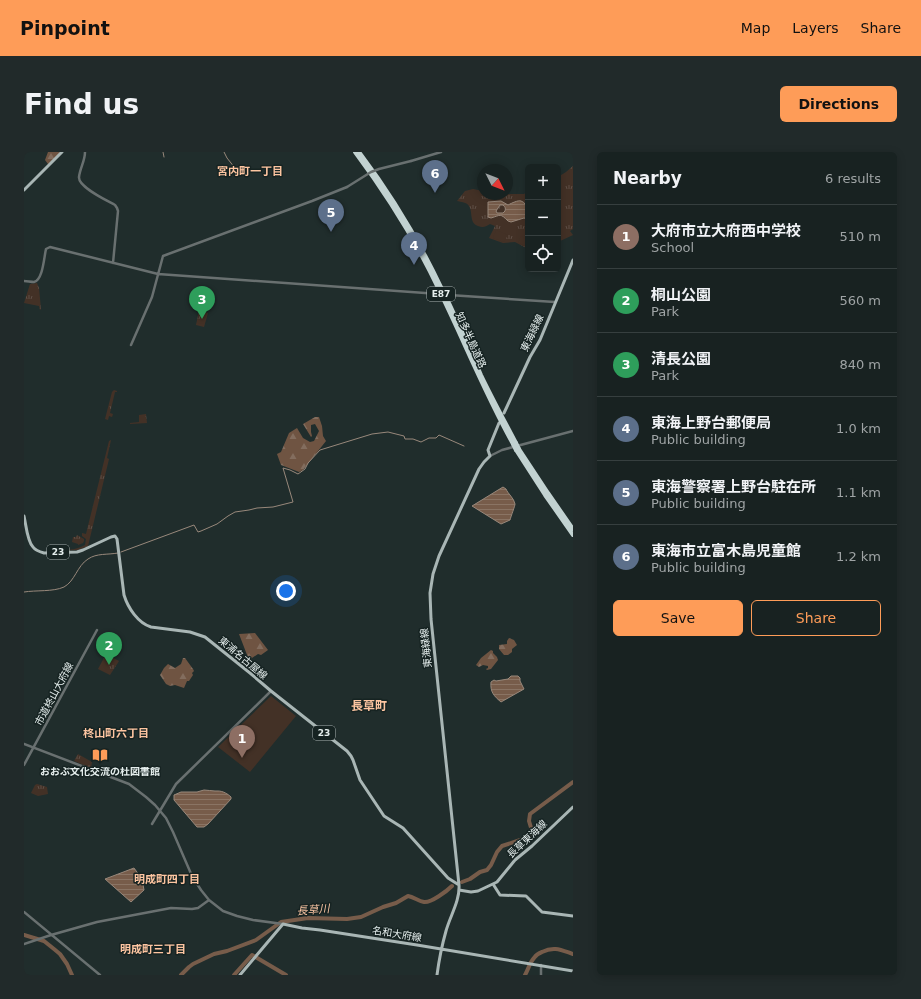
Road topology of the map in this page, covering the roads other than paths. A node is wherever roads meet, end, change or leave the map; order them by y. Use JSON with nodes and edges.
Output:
{"nodes":[{"id":1,"x":62,"y":152,"type":"edge"},
{"id":2,"x":85,"y":152,"type":"edge"},
{"id":3,"x":355,"y":152,"type":"edge"},
{"id":4,"x":359,"y":152,"type":"edge"},
{"id":5,"x":442,"y":152,"type":"edge"},
{"id":6,"x":24,"y":190,"type":"edge"},
{"id":7,"x":573,"y":260,"type":"edge"},
{"id":8,"x":113,"y":263,"type":"junction"},
{"id":9,"x":158,"y":274,"type":"junction"},
{"id":10,"x":24,"y":281,"type":"edge"},
{"id":11,"x":439,"y":294,"type":"dead end"},
{"id":12,"x":449,"y":294,"type":"dead end"},
{"id":13,"x":555,"y":302,"type":"junction"},
{"id":14,"x":131,"y":345,"type":"dead end"},
{"id":15,"x":504,"y":413,"type":"dead end"},
{"id":16,"x":499,"y":423,"type":"dead end"},
{"id":17,"x":573,"y":431,"type":"edge"},
{"id":18,"x":514,"y":443,"type":"junction"},
{"id":19,"x":518,"y":449,"type":"junction"},
{"id":20,"x":490,"y":456,"type":"junction"},
{"id":21,"x":24,"y":516,"type":"edge"},
{"id":22,"x":573,"y":529,"type":"edge"},
{"id":23,"x":573,"y":534,"type":"edge"},
{"id":24,"x":97,"y":630,"type":"dead end"},
{"id":25,"x":271,"y":691,"type":"junction"},
{"id":26,"x":24,"y":744,"type":"edge"},
{"id":27,"x":34,"y":748,"type":"junction"},
{"id":28,"x":24,"y":765,"type":"edge"},
{"id":29,"x":573,"y":807,"type":"edge"},
{"id":30,"x":160,"y":810,"type":"junction"},
{"id":31,"x":152,"y":824,"type":"dead end"},
{"id":32,"x":493,"y":884,"type":"junction"},
{"id":33,"x":459,"y":885,"type":"junction"},
{"id":34,"x":459,"y":890,"type":"junction"},
{"id":35,"x":209,"y":900,"type":"junction"},
{"id":36,"x":24,"y":912,"type":"edge"},
{"id":37,"x":573,"y":916,"type":"edge"},
{"id":38,"x":282,"y":924,"type":"junction"},
{"id":39,"x":51,"y":935,"type":"junction"},
{"id":40,"x":24,"y":944,"type":"edge"},
{"id":41,"x":442,"y":949,"type":"junction"},
{"id":42,"x":541,"y":965,"type":"junction"},
{"id":43,"x":573,"y":971,"type":"edge"},
{"id":44,"x":100,"y":975,"type":"edge"},
{"id":45,"x":240,"y":975,"type":"edge"},
{"id":46,"x":437,"y":975,"type":"edge"},
{"id":47,"x":541,"y":975,"type":"edge"}],
"edges":[{"from":1,"to":6,"type":"main road"},
{"from":2,"to":8,"type":"street"},
{"from":3,"to":18,"type":"highway","name":"知多半島道路","number":"E87"},
{"from":4,"to":18,"type":"highway","name":"知多半島道路","number":"E87"},
{"from":5,"to":9,"type":"street","bridge":true},
{"from":7,"to":13,"type":"main road","name":"東海緑線"},
{"from":8,"to":9,"type":"street"},
{"from":8,"to":10,"type":"street"},
{"from":9,"to":11,"type":"street"},
{"from":9,"to":14,"type":"street"},
{"from":12,"to":13,"type":"street"},
{"from":13,"to":15,"type":"main road","name":"東海緑線"},
{"from":16,"to":20,"type":"main road","name":"東海緑線"},
{"from":17,"to":20,"type":"street"},
{"from":18,"to":19,"type":"highway","name":"知多半島道路","number":"E87","bridge":true},
{"from":19,"to":22,"type":"highway","name":"知多半島道路","number":"E87"},
{"from":19,"to":23,"type":"highway","name":"知多半島道路","number":"E87"},
{"from":20,"to":33,"type":"main road","name":"東海緑線"},
{"from":21,"to":25,"type":"main road","name":"東浦名古屋線","number":"23"},
{"from":24,"to":27,"type":"street","name":"市道柊山大府線"},
{"from":25,"to":30,"type":"street"},
{"from":25,"to":33,"type":"main road","name":"東浦名古屋線","number":"23"},
{"from":26,"to":27,"type":"street"},
{"from":27,"to":28,"type":"street","name":"市道柊山大府線"},
{"from":27,"to":30,"type":"street"},
{"from":29,"to":32,"type":"main road","name":"長草東海線"},
{"from":30,"to":31,"type":"street"},
{"from":30,"to":35,"type":"street"},
{"from":32,"to":34,"type":"main road"},
{"from":32,"to":37,"type":"main road"},
{"from":33,"to":34,"type":"main road"},
{"from":34,"to":41,"type":"main road"},
{"from":35,"to":38,"type":"street"},
{"from":35,"to":39,"type":"street"},
{"from":36,"to":39,"type":"street"},
{"from":38,"to":41,"type":"main road","name":"名和大府線"},
{"from":38,"to":45,"type":"main road"},
{"from":39,"to":40,"type":"street"},
{"from":39,"to":44,"type":"street"},
{"from":41,"to":42,"type":"main road","name":"名和大府線"},
{"from":41,"to":46,"type":"main road"},
{"from":42,"to":43,"type":"main road","name":"名和大府線"},
{"from":42,"to":47,"type":"street"}]}
